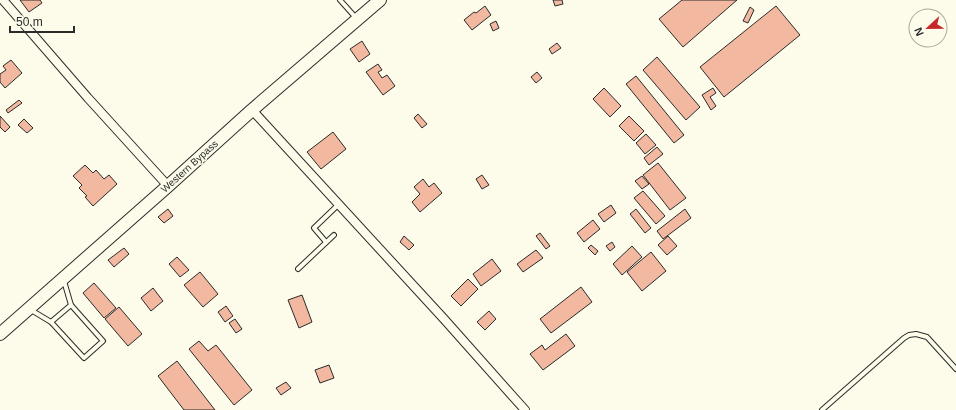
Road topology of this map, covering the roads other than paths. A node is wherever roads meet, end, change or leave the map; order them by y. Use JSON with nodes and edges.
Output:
{"nodes":[{"id":1,"x":3,"y":0,"type":"edge"},
{"id":2,"x":340,"y":0,"type":"edge"},
{"id":3,"x":380,"y":0,"type":"edge"},
{"id":4,"x":357,"y":20,"type":"junction"},
{"id":5,"x":252,"y":110,"type":"junction"},
{"id":6,"x":168,"y":186,"type":"junction"},
{"id":7,"x":339,"y":204,"type":"junction"},
{"id":8,"x":334,"y":235,"type":"dead end"},
{"id":9,"x":326,"y":242,"type":"junction"},
{"id":10,"x":298,"y":269,"type":"dead end"},
{"id":11,"x":63,"y":278,"type":"junction"},
{"id":12,"x":71,"y":305,"type":"junction"},
{"id":13,"x":29,"y":308,"type":"junction"},
{"id":14,"x":51,"y":322,"type":"junction"},
{"id":15,"x":0,"y":334,"type":"edge"},
{"id":16,"x":956,"y":369,"type":"edge"},
{"id":17,"x":525,"y":410,"type":"edge"},
{"id":18,"x":822,"y":410,"type":"edge"}],
"edges":[{"from":1,"to":6,"type":"street"},
{"from":2,"to":4,"type":"lane"},
{"from":3,"to":4,"type":"main road","name":"Western Bypass"},
{"from":4,"to":5,"type":"main road","name":"Western Bypass"},
{"from":5,"to":6,"type":"main road","name":"Western Bypass"},
{"from":5,"to":7,"type":"street"},
{"from":6,"to":11,"type":"main road","name":"Western Bypass"},
{"from":7,"to":9,"type":"lane"},
{"from":7,"to":17,"type":"street"},
{"from":8,"to":9,"type":"lane"},
{"from":9,"to":10,"type":"lane"},
{"from":11,"to":12,"type":"lane"},
{"from":11,"to":13,"type":"main road","name":"Western Bypass"},
{"from":12,"to":14,"type":"lane"},
{"from":12,"to":14,"type":"lane"},
{"from":13,"to":14,"type":"lane"},
{"from":13,"to":15,"type":"main road","name":"Western Bypass"},
{"from":16,"to":18,"type":"lane"}]}
